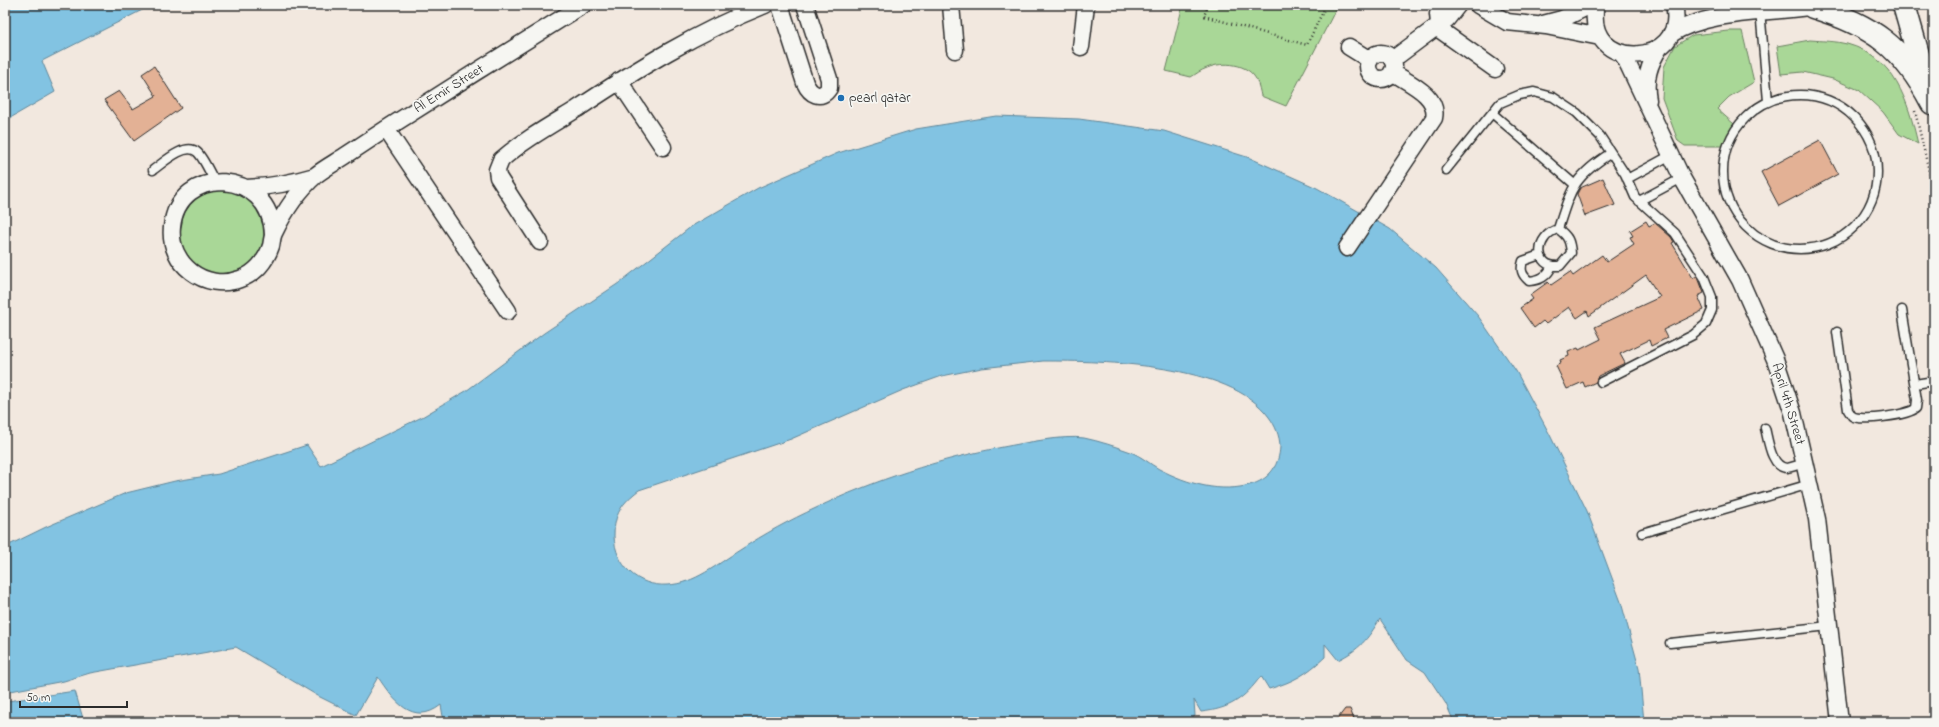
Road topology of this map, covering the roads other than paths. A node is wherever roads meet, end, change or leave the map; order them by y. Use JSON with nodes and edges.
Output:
{"nodes":[{"id":1,"x":583,"y":5,"type":"edge"},
{"id":2,"x":765,"y":5,"type":"edge"},
{"id":3,"x":780,"y":5,"type":"edge"},
{"id":4,"x":805,"y":5,"type":"edge"},
{"id":5,"x":950,"y":5,"type":"edge"},
{"id":6,"x":1086,"y":5,"type":"edge"},
{"id":7,"x":1442,"y":5,"type":"edge"},
{"id":8,"x":1458,"y":5,"type":"edge"},
{"id":9,"x":1478,"y":5,"type":"edge"},
{"id":10,"x":1590,"y":5,"type":"edge"},
{"id":11,"x":1596,"y":5,"type":"edge"},
{"id":12,"x":1674,"y":5,"type":"edge"},
{"id":13,"x":1904,"y":5,"type":"edge"},
{"id":14,"x":1817,"y":6,"type":"edge"},
{"id":15,"x":1760,"y":9,"type":"edge"},
{"id":16,"x":1713,"y":11,"type":"edge"},
{"id":17,"x":1526,"y":24,"type":"junction"},
{"id":18,"x":1438,"y":25,"type":"junction"},
{"id":19,"x":1671,"y":34,"type":"junction"},
{"id":20,"x":1600,"y":36,"type":"junction"},
{"id":21,"x":1081,"y":47,"type":"dead end"},
{"id":22,"x":1349,"y":47,"type":"dead end"},
{"id":23,"x":1660,"y":48,"type":"junction"},
{"id":24,"x":955,"y":50,"type":"dead end"},
{"id":25,"x":1621,"y":53,"type":"junction"},
{"id":26,"x":1392,"y":66,"type":"junction"},
{"id":27,"x":1495,"y":68,"type":"dead end"},
{"id":28,"x":619,"y":81,"type":"junction"},
{"id":29,"x":1768,"y":101,"type":"junction"},
{"id":30,"x":1928,"y":103,"type":"edge"},
{"id":31,"x":1492,"y":113,"type":"junction"},
{"id":32,"x":1651,"y":113,"type":"junction"},
{"id":33,"x":386,"y":129,"type":"junction"},
{"id":34,"x":664,"y":147,"type":"dead end"},
{"id":35,"x":1611,"y":153,"type":"junction"},
{"id":36,"x":1671,"y":155,"type":"junction"},
{"id":37,"x":153,"y":170,"type":"dead end"},
{"id":38,"x":1446,"y":170,"type":"dead end"},
{"id":39,"x":316,"y":175,"type":"junction"},
{"id":40,"x":1627,"y":178,"type":"junction"},
{"id":41,"x":1682,"y":178,"type":"junction"},
{"id":42,"x":215,"y":182,"type":"junction"},
{"id":43,"x":1574,"y":184,"type":"junction"},
{"id":44,"x":246,"y":188,"type":"junction"},
{"id":45,"x":1639,"y":201,"type":"junction"},
{"id":46,"x":1558,"y":229,"type":"junction"},
{"id":47,"x":273,"y":235,"type":"junction"},
{"id":48,"x":540,"y":242,"type":"dead end"},
{"id":49,"x":1347,"y":248,"type":"dead end"},
{"id":50,"x":1540,"y":255,"type":"junction"},
{"id":51,"x":1552,"y":266,"type":"junction"},
{"id":52,"x":1902,"y":310,"type":"dead end"},
{"id":53,"x":508,"y":311,"type":"dead end"},
{"id":54,"x":1837,"y":332,"type":"dead end"},
{"id":55,"x":1934,"y":381,"type":"edge"},
{"id":56,"x":1601,"y":382,"type":"dead end"},
{"id":57,"x":1915,"y":384,"type":"junction"},
{"id":58,"x":1765,"y":428,"type":"dead end"},
{"id":59,"x":1806,"y":463,"type":"junction"},
{"id":60,"x":1810,"y":484,"type":"junction"},
{"id":61,"x":1642,"y":533,"type":"dead end"},
{"id":62,"x":1829,"y":626,"type":"junction"},
{"id":63,"x":1670,"y":643,"type":"dead end"},
{"id":64,"x":1840,"y":722,"type":"edge"}],
"edges":[{"from":1,"to":33,"type":"street","name":"Al Emir Street"},
{"from":2,"to":28,"type":"street"},
{"from":3,"to":4,"type":"street"},
{"from":5,"to":24,"type":"street"},
{"from":6,"to":21,"type":"street"},
{"from":7,"to":18,"type":"street"},
{"from":8,"to":18,"type":"street"},
{"from":9,"to":17,"type":"street"},
{"from":10,"to":17,"type":"street"},
{"from":11,"to":20,"type":"street"},
{"from":12,"to":19,"type":"street"},
{"from":13,"to":30,"type":"main road"},
{"from":14,"to":15,"type":"street"},
{"from":14,"to":30,"type":"main road"},
{"from":15,"to":16,"type":"street"},
{"from":15,"to":29,"type":"lane"},
{"from":16,"to":19,"type":"street"},
{"from":17,"to":20,"type":"street"},
{"from":18,"to":26,"type":"street"},
{"from":18,"to":27,"type":"street"},
{"from":19,"to":23,"type":"street","name":"April 4th Street"},
{"from":20,"to":25,"type":"street"},
{"from":22,"to":26,"type":"street"},
{"from":23,"to":25,"type":"street"},
{"from":23,"to":32,"type":"street","name":"April 4th Street"},
{"from":25,"to":32,"type":"street","name":"April 4th Street"},
{"from":26,"to":49,"type":"street"},
{"from":28,"to":34,"type":"street"},
{"from":28,"to":48,"type":"street"},
{"from":29,"to":29,"type":"lane"},
{"from":31,"to":35,"type":"lane"},
{"from":31,"to":38,"type":"lane"},
{"from":31,"to":43,"type":"lane"},
{"from":32,"to":36,"type":"street","name":"April 4th Street"},
{"from":33,"to":39,"type":"street","name":"Al Emir Street"},
{"from":33,"to":53,"type":"street"},
{"from":35,"to":40,"type":"lane"},
{"from":35,"to":43,"type":"lane"},
{"from":36,"to":40,"type":"lane"},
{"from":36,"to":41,"type":"street","name":"April 4th Street"},
{"from":37,"to":42,"type":"lane"},
{"from":39,"to":44,"type":"street","name":"Al Emir Street"},
{"from":39,"to":47,"type":"street","name":"Al Emir Street"},
{"from":40,"to":45,"type":"lane"},
{"from":41,"to":45,"type":"lane"},
{"from":41,"to":59,"type":"street","name":"April 4th Street"},
{"from":42,"to":44,"type":"street","name":"Al Emir Street"},
{"from":42,"to":47,"type":"street","name":"Al Emir Street"},
{"from":43,"to":46,"type":"lane"},
{"from":44,"to":47,"type":"street","name":"Al Emir Street"},
{"from":45,"to":56,"type":"lane"},
{"from":46,"to":50,"type":"lane"},
{"from":46,"to":51,"type":"lane"},
{"from":50,"to":51,"type":"lane"},
{"from":50,"to":51,"type":"lane"},
{"from":52,"to":57,"type":"lane"},
{"from":54,"to":57,"type":"lane"},
{"from":55,"to":57,"type":"lane"},
{"from":58,"to":59,"type":"lane"},
{"from":59,"to":60,"type":"street","name":"April 4th Street"},
{"from":60,"to":61,"type":"lane"},
{"from":60,"to":62,"type":"street","name":"April 4th Street"},
{"from":62,"to":63,"type":"lane"},
{"from":62,"to":64,"type":"street","name":"April 4th Street"}]}
